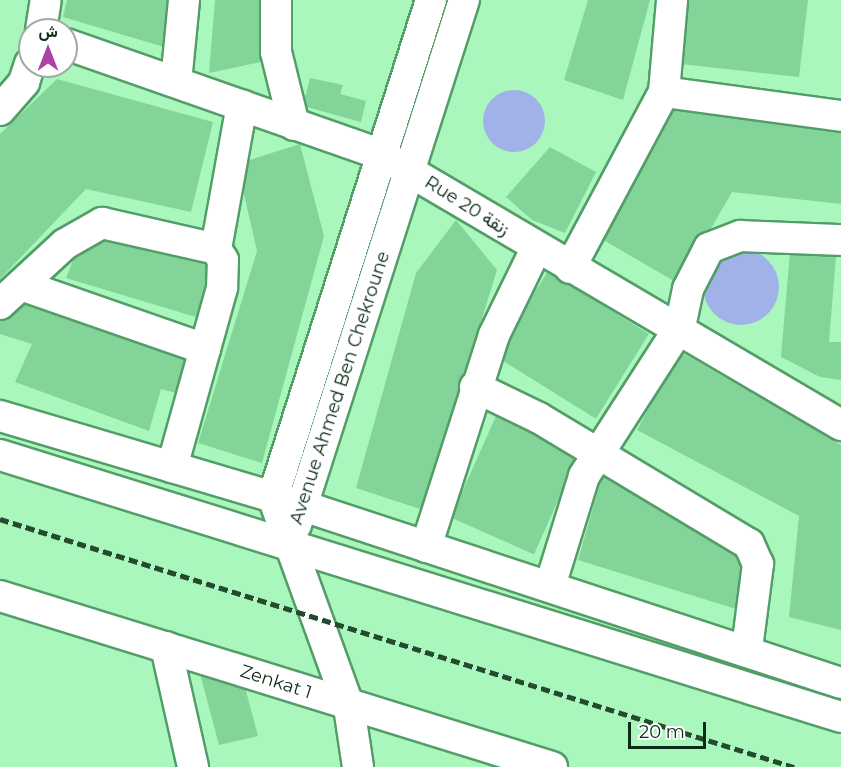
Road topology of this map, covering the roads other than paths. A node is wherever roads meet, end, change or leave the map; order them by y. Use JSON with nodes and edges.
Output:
{"nodes":[{"id":1,"x":46,"y":0,"type":"edge"},
{"id":2,"x":184,"y":0,"type":"edge"},
{"id":3,"x":276,"y":0,"type":"edge"},
{"id":4,"x":431,"y":0,"type":"edge"},
{"id":5,"x":464,"y":0,"type":"edge"},
{"id":6,"x":672,"y":0,"type":"edge"},
{"id":7,"x":43,"y":18,"type":"edge"},
{"id":8,"x":78,"y":48,"type":"edge"},
{"id":9,"x":25,"y":78,"type":"edge"},
{"id":10,"x":176,"y":81,"type":"junction"},
{"id":11,"x":664,"y":92,"type":"junction"},
{"id":12,"x":242,"y":105,"type":"junction"},
{"id":13,"x":0,"y":110,"type":"edge"},
{"id":14,"x":841,"y":116,"type":"edge"},
{"id":15,"x":294,"y":125,"type":"junction"},
{"id":16,"x":380,"y":154,"type":"junction"},
{"id":17,"x":410,"y":170,"type":"junction"},
{"id":18,"x":841,"y":240,"type":"edge"},
{"id":19,"x":216,"y":249,"type":"junction"},
{"id":20,"x":536,"y":249,"type":"junction"},
{"id":21,"x":570,"y":268,"type":"junction"},
{"id":22,"x":10,"y":295,"type":"edge"},
{"id":23,"x":680,"y":327,"type":"junction"},
{"id":24,"x":205,"y":350,"type":"junction"},
{"id":25,"x":475,"y":387,"type":"junction"},
{"id":26,"x":0,"y":416,"type":"edge"},
{"id":27,"x":841,"y":425,"type":"edge"},
{"id":28,"x":597,"y":452,"type":"junction"},
{"id":29,"x":0,"y":455,"type":"edge"},
{"id":30,"x":172,"y":467,"type":"junction"},
{"id":31,"x":273,"y":497,"type":"junction"},
{"id":32,"x":303,"y":507,"type":"junction"},
{"id":33,"x":290,"y":542,"type":"junction"},
{"id":34,"x":426,"y":548,"type":"junction"},
{"id":35,"x":550,"y":586,"type":"junction"},
{"id":36,"x":0,"y":596,"type":"edge"},
{"id":37,"x":166,"y":647,"type":"junction"},
{"id":38,"x":747,"y":649,"type":"junction"},
{"id":39,"x":841,"y":683,"type":"edge"},
{"id":40,"x":350,"y":707,"type":"junction"},
{"id":41,"x":841,"y":717,"type":"edge"},
{"id":42,"x":193,"y":767,"type":"edge"},
{"id":43,"x":358,"y":767,"type":"edge"},
{"id":44,"x":549,"y":767,"type":"edge"}],
"edges":[{"from":1,"to":7,"type":"street"},
{"from":2,"to":10,"type":"street"},
{"from":3,"to":15,"type":"street"},
{"from":4,"to":16,"type":"street","name":"Avenue Ahmed Ben Chekroune"},
{"from":5,"to":17,"type":"street","name":"Avenue Ahmed Ben Chekroune"},
{"from":6,"to":11,"type":"street"},
{"from":8,"to":10,"type":"street","name":"Rue 20 زنقة"},
{"from":9,"to":13,"type":"street"},
{"from":10,"to":12,"type":"street","name":"Rue 20 زنقة"},
{"from":11,"to":14,"type":"street"},
{"from":11,"to":21,"type":"street"},
{"from":12,"to":15,"type":"street","name":"Rue 20 زنقة"},
{"from":12,"to":19,"type":"street"},
{"from":15,"to":16,"type":"street","name":"Rue 20 زنقة"},
{"from":16,"to":17,"type":"street","name":"Rue 20 زنقة"},
{"from":16,"to":31,"type":"street","name":"Avenue Ahmed Ben Chekroune"},
{"from":17,"to":20,"type":"street","name":"Rue 20 زنقة"},
{"from":17,"to":32,"type":"street","name":"Avenue Ahmed Ben Chekroune"},
{"from":18,"to":23,"type":"street"},
{"from":19,"to":22,"type":"street"},
{"from":19,"to":24,"type":"street"},
{"from":20,"to":21,"type":"street","name":"Rue 20 زنقة"},
{"from":20,"to":25,"type":"street"},
{"from":21,"to":23,"type":"street","name":"Rue 20 زنقة"},
{"from":22,"to":24,"type":"street"},
{"from":23,"to":27,"type":"street","name":"Rue 20 زنقة"},
{"from":23,"to":28,"type":"street"},
{"from":24,"to":30,"type":"street"},
{"from":25,"to":28,"type":"street"},
{"from":25,"to":34,"type":"street"},
{"from":26,"to":30,"type":"street"},
{"from":28,"to":35,"type":"street"},
{"from":28,"to":38,"type":"street"},
{"from":29,"to":33,"type":"street"},
{"from":30,"to":31,"type":"street"},
{"from":31,"to":32,"type":"street"},
{"from":31,"to":33,"type":"street","name":"Avenue Ahmed Ben Chekroune"},
{"from":32,"to":33,"type":"street","name":"Avenue Ahmed Ben Chekroune"},
{"from":32,"to":34,"type":"street"},
{"from":33,"to":40,"type":"street"},
{"from":33,"to":41,"type":"street"},
{"from":34,"to":35,"type":"street"},
{"from":35,"to":38,"type":"street"},
{"from":36,"to":37,"type":"street","name":"Zenkat 1"},
{"from":37,"to":40,"type":"street","name":"Zenkat 1"},
{"from":37,"to":42,"type":"street"},
{"from":38,"to":39,"type":"street"},
{"from":40,"to":43,"type":"street"},
{"from":40,"to":44,"type":"street","name":"Zenkat 1"}]}
